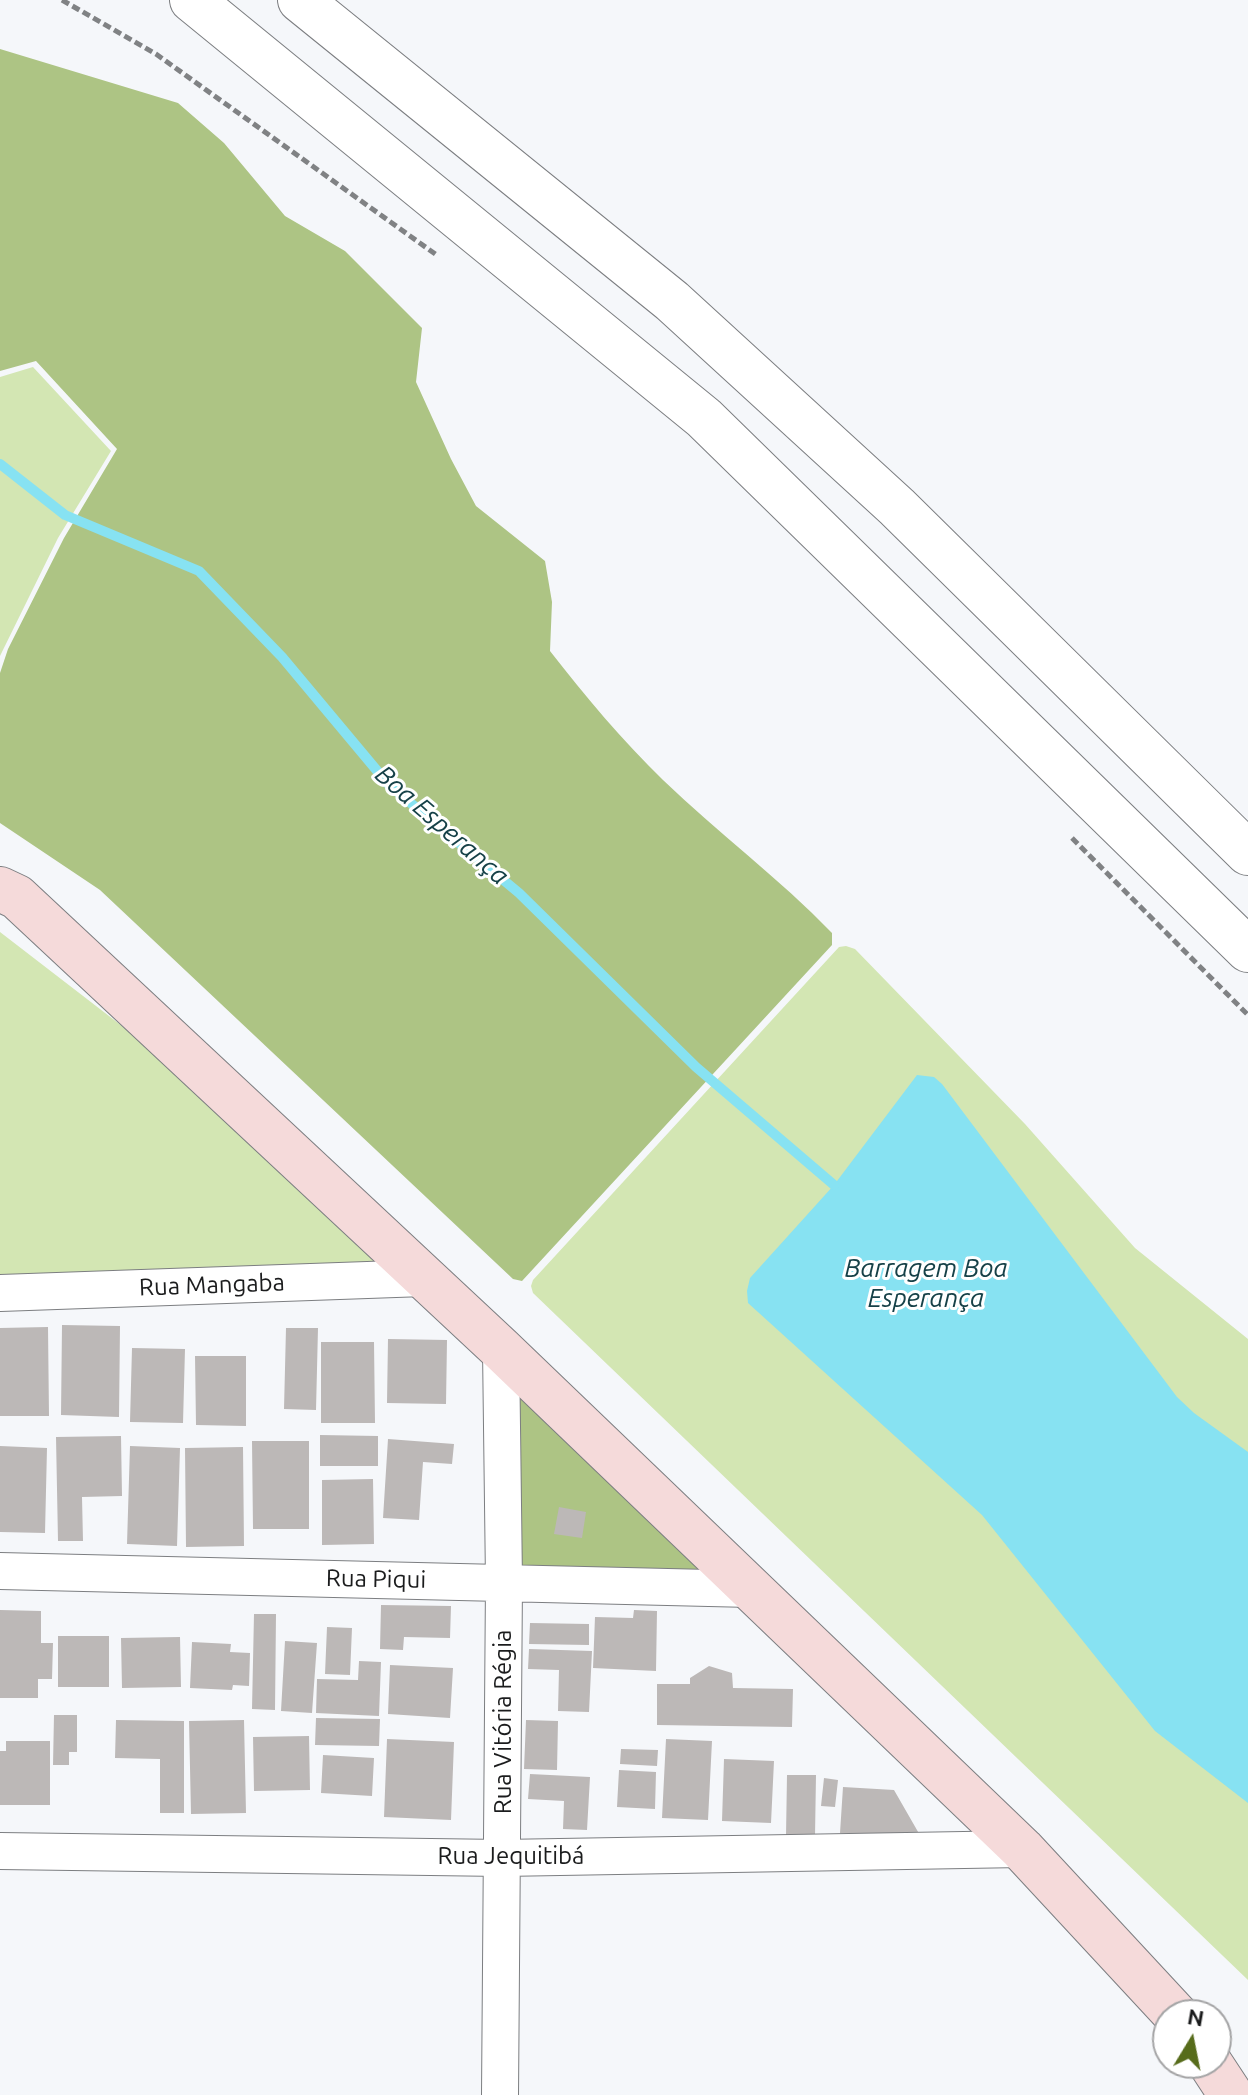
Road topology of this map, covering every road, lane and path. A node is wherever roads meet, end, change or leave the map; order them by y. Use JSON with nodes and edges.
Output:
{"nodes":[{"id":1,"x":62,"y":0,"type":"edge"},
{"id":2,"x":192,"y":0,"type":"edge"},
{"id":3,"x":300,"y":0,"type":"edge"},
{"id":4,"x":447,"y":262,"type":"dead end"},
{"id":5,"x":1069,"y":835,"type":"dead end"},
{"id":6,"x":1248,"y":853,"type":"edge"},
{"id":7,"x":0,"y":889,"type":"edge"},
{"id":8,"x":1248,"y":950,"type":"edge"},
{"id":9,"x":1248,"y":1015,"type":"edge"},
{"id":10,"x":424,"y":1278,"type":"junction"},
{"id":11,"x":0,"y":1293,"type":"edge"},
{"id":12,"x":501,"y":1349,"type":"junction"},
{"id":13,"x":0,"y":1571,"type":"edge"},
{"id":14,"x":504,"y":1582,"type":"junction"},
{"id":15,"x":751,"y":1589,"type":"junction"},
{"id":16,"x":1022,"y":1849,"type":"junction"},
{"id":17,"x":0,"y":1851,"type":"edge"},
{"id":18,"x":502,"y":1858,"type":"junction"},
{"id":19,"x":1161,"y":1999,"type":"edge"},
{"id":20,"x":500,"y":2095,"type":"edge"}],
"edges":[{"from":1,"to":4,"type":"path"},
{"from":2,"to":8,"type":"street"},
{"from":3,"to":6,"type":"street"},
{"from":5,"to":9,"type":"path"},
{"from":7,"to":10,"type":"main road"},
{"from":10,"to":11,"type":"street","name":"Rua Mangaba"},
{"from":10,"to":12,"type":"main road"},
{"from":12,"to":14,"type":"street","name":"Rua Vitória Régia"},
{"from":12,"to":15,"type":"main road"},
{"from":13,"to":14,"type":"street","name":"Rua Piqui"},
{"from":14,"to":15,"type":"street","name":"Rua Piqui"},
{"from":14,"to":18,"type":"street","name":"Rua Vitória Régia"},
{"from":15,"to":16,"type":"main road"},
{"from":16,"to":18,"type":"street","name":"Rua Jequitibá"},
{"from":16,"to":19,"type":"main road"},
{"from":17,"to":18,"type":"street","name":"Rua Jequitibá"},
{"from":18,"to":20,"type":"street","name":"Rua Vitória Régia"}]}
